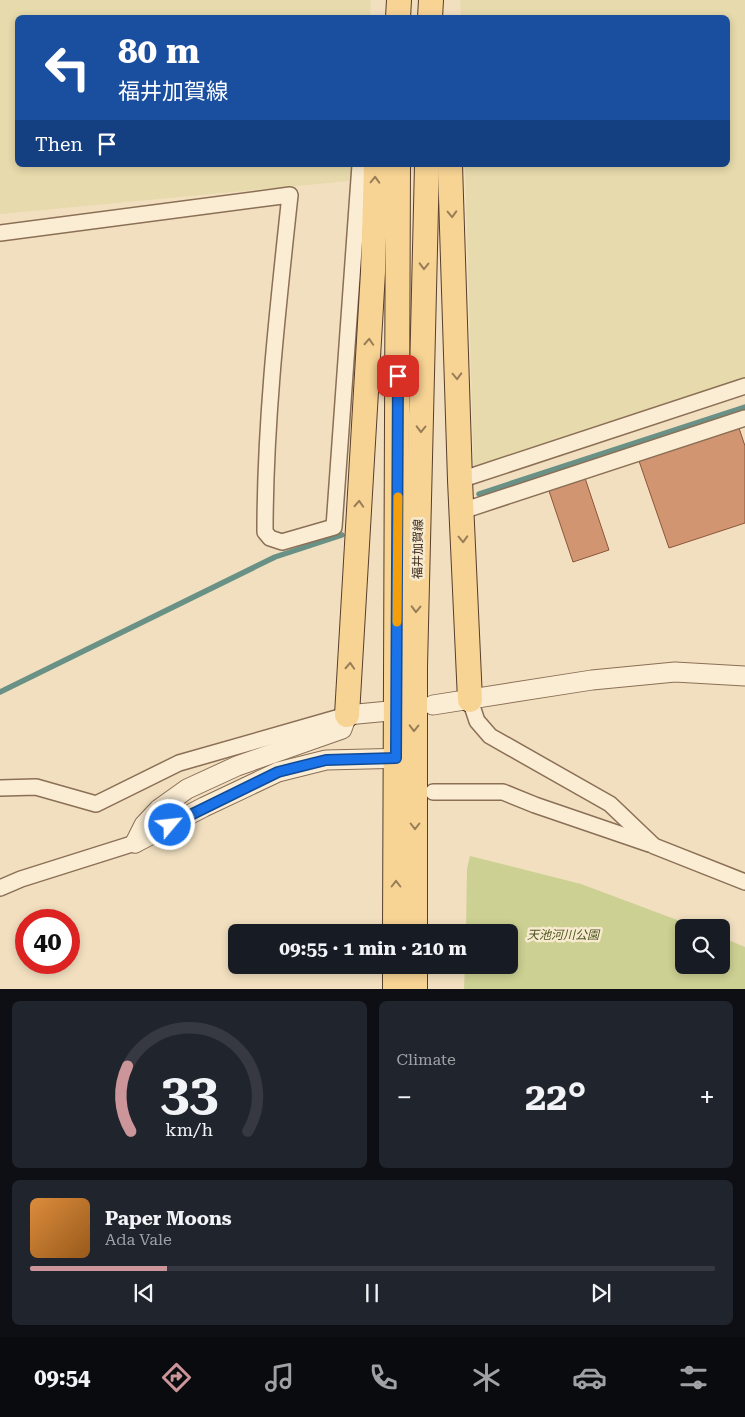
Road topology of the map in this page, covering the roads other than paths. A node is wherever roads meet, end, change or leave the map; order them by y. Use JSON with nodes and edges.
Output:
{"nodes":[{"id":1,"x":360,"y":167,"type":"edge"},
{"id":2,"x":376,"y":167,"type":"edge"},
{"id":3,"x":398,"y":167,"type":"edge"},
{"id":4,"x":427,"y":167,"type":"edge"},
{"id":5,"x":450,"y":167,"type":"edge"},
{"id":6,"x":0,"y":232,"type":"edge"},
{"id":7,"x":745,"y":386,"type":"edge"},
{"id":8,"x":745,"y":418,"type":"edge"},
{"id":9,"x":460,"y":480,"type":"junction"},
{"id":10,"x":462,"y":511,"type":"junction"},
{"id":11,"x":745,"y":676,"type":"edge"},
{"id":12,"x":470,"y":700,"type":"junction"},
{"id":13,"x":433,"y":705,"type":"dead end"},
{"id":14,"x":389,"y":711,"type":"dead end"},
{"id":15,"x":347,"y":715,"type":"junction"},
{"id":16,"x":414,"y":771,"type":"junction"},
{"id":17,"x":0,"y":788,"type":"edge"},
{"id":18,"x":135,"y":843,"type":"junction"},
{"id":19,"x":654,"y":846,"type":"junction"},
{"id":20,"x":745,"y":882,"type":"edge"},
{"id":21,"x":0,"y":888,"type":"edge"},
{"id":22,"x":396,"y":924,"type":"edge"},
{"id":23,"x":415,"y":924,"type":"edge"},
{"id":24,"x":395,"y":974,"type":"edge"},
{"id":25,"x":415,"y":974,"type":"edge"},
{"id":26,"x":395,"y":989,"type":"edge"},
{"id":27,"x":415,"y":989,"type":"edge"}],
"edges":[{"from":1,"to":6,"type":"street"},
{"from":15,"to":2,"type":"main road","one_way":true},
{"from":3,"to":16,"type":"main road","name":"福井加賀線"},
{"from":4,"to":16,"type":"main road","name":"福井加賀線","one_way":true},
{"from":5,"to":9,"type":"main road","one_way":true},
{"from":7,"to":9,"type":"street"},
{"from":8,"to":10,"type":"street"},
{"from":9,"to":10,"type":"main road"},
{"from":10,"to":12,"type":"main road","one_way":true},
{"from":11,"to":12,"type":"street"},
{"from":12,"to":13,"type":"street"},
{"from":12,"to":19,"type":"street"},
{"from":14,"to":15,"type":"street"},
{"from":15,"to":17,"type":"street"},
{"from":15,"to":18,"type":"street"},
{"from":16,"to":18,"type":"street"},
{"from":16,"to":19,"type":"street"},
{"from":22,"to":16,"type":"main road","name":"福井加賀線","one_way":true},
{"from":16,"to":23,"type":"main road","name":"福井加賀線","one_way":true},
{"from":18,"to":21,"type":"street"},
{"from":19,"to":20,"type":"street"},
{"from":24,"to":26,"type":"main road"},
{"from":25,"to":27,"type":"main road"}]}
